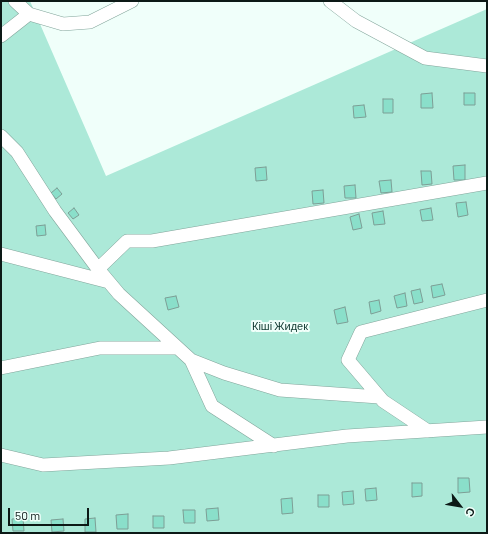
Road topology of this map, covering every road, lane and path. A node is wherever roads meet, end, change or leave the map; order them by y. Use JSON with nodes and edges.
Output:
{"nodes":[{"id":1,"x":15,"y":1,"type":"edge"},
{"id":2,"x":132,"y":1,"type":"edge"},
{"id":3,"x":330,"y":1,"type":"edge"},
{"id":4,"x":29,"y":14,"type":"junction"},
{"id":5,"x":1,"y":36,"type":"edge"},
{"id":6,"x":487,"y":66,"type":"edge"},
{"id":7,"x":1,"y":136,"type":"edge"},
{"id":8,"x":487,"y":183,"type":"edge"},
{"id":9,"x":1,"y":254,"type":"edge"},
{"id":10,"x":98,"y":269,"type":"junction"},
{"id":11,"x":109,"y":282,"type":"junction"},
{"id":12,"x":487,"y":300,"type":"edge"},
{"id":13,"x":178,"y":348,"type":"junction"},
{"id":14,"x":191,"y":360,"type":"junction"},
{"id":15,"x":1,"y":368,"type":"edge"},
{"id":16,"x":379,"y":397,"type":"junction"},
{"id":17,"x":487,"y":426,"type":"edge"},
{"id":18,"x":428,"y":431,"type":"junction"},
{"id":19,"x":274,"y":446,"type":"junction"},
{"id":20,"x":1,"y":455,"type":"edge"}],
"edges":[{"from":1,"to":4,"type":"street"},
{"from":2,"to":4,"type":"street"},
{"from":3,"to":6,"type":"street"},
{"from":4,"to":5,"type":"street"},
{"from":7,"to":10,"type":"street"},
{"from":8,"to":10,"type":"street"},
{"from":9,"to":11,"type":"street"},
{"from":10,"to":11,"type":"street"},
{"from":11,"to":13,"type":"street"},
{"from":12,"to":16,"type":"street"},
{"from":13,"to":14,"type":"street"},
{"from":13,"to":15,"type":"street"},
{"from":14,"to":16,"type":"street"},
{"from":14,"to":19,"type":"street"},
{"from":16,"to":18,"type":"street"},
{"from":17,"to":18,"type":"street"},
{"from":18,"to":19,"type":"street"},
{"from":19,"to":20,"type":"street"}]}
